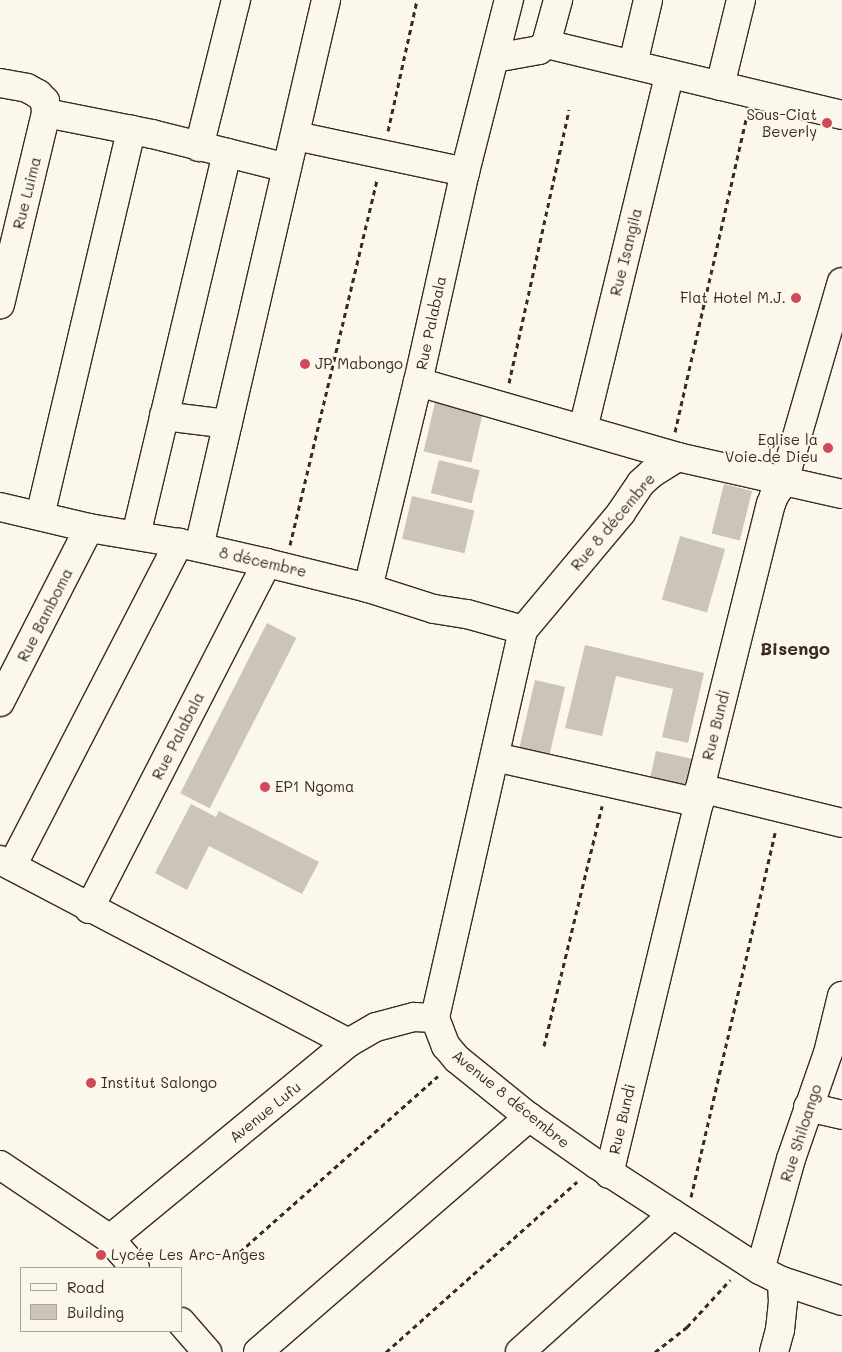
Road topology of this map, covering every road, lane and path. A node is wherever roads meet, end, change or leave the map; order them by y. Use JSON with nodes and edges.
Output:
{"nodes":[{"id":1,"x":236,"y":0,"type":"edge"},
{"id":2,"x":326,"y":0,"type":"edge"},
{"id":3,"x":417,"y":0,"type":"edge"},
{"id":4,"x":509,"y":0,"type":"edge"},
{"id":5,"x":558,"y":0,"type":"edge"},
{"id":6,"x":648,"y":0,"type":"edge"},
{"id":7,"x":741,"y":0,"type":"edge"},
{"id":8,"x":546,"y":44,"type":"junction"},
{"id":9,"x":495,"y":58,"type":"junction"},
{"id":10,"x":634,"y":64,"type":"junction"},
{"id":11,"x":670,"y":74,"type":"junction"},
{"id":12,"x":0,"y":82,"type":"edge"},
{"id":13,"x":720,"y":86,"type":"junction"},
{"id":14,"x":752,"y":94,"type":"junction"},
{"id":15,"x":569,"y":110,"type":"dead end"},
{"id":16,"x":46,"y":113,"type":"junction"},
{"id":17,"x":842,"y":115,"type":"edge"},
{"id":18,"x":131,"y":130,"type":"junction"},
{"id":19,"x":296,"y":136,"type":"junction"},
{"id":20,"x":199,"y":147,"type":"junction"},
{"id":21,"x":227,"y":153,"type":"junction"},
{"id":22,"x":383,"y":155,"type":"junction"},
{"id":23,"x":287,"y":168,"type":"junction"},
{"id":24,"x":465,"y":172,"type":"junction"},
{"id":25,"x":842,"y":282,"type":"edge"},
{"id":26,"x":0,"y":305,"type":"edge"},
{"id":27,"x":418,"y":382,"type":"junction"},
{"id":28,"x":504,"y":406,"type":"junction"},
{"id":29,"x":164,"y":416,"type":"junction"},
{"id":30,"x":228,"y":424,"type":"junction"},
{"id":31,"x":583,"y":429,"type":"junction"},
{"id":32,"x":674,"y":456,"type":"junction"},
{"id":33,"x":784,"y":481,"type":"junction"},
{"id":34,"x":842,"y":494,"type":"edge"},
{"id":35,"x":0,"y":507,"type":"edge"},
{"id":36,"x":40,"y":516,"type":"junction"},
{"id":37,"x":89,"y":528,"type":"junction"},
{"id":38,"x":136,"y":535,"type":"junction"},
{"id":39,"x":189,"y":545,"type":"junction"},
{"id":40,"x":276,"y":565,"type":"junction"},
{"id":41,"x":368,"y":588,"type":"junction"},
{"id":42,"x":523,"y":630,"type":"junction"},
{"id":43,"x":0,"y":702,"type":"edge"},
{"id":44,"x":495,"y":758,"type":"junction"},
{"id":45,"x":608,"y":781,"type":"junction"},
{"id":46,"x":700,"y":795,"type":"junction"},
{"id":47,"x":781,"y":808,"type":"junction"},
{"id":48,"x":842,"y":823,"type":"edge"},
{"id":49,"x":6,"y":863,"type":"edge"},
{"id":50,"x":89,"y":909,"type":"junction"},
{"id":51,"x":842,"y":996,"type":"edge"},
{"id":52,"x":435,"y":1018,"type":"junction"},
{"id":53,"x":348,"y":1043,"type":"junction"},
{"id":54,"x":544,"y":1046,"type":"dead end"},
{"id":55,"x":457,"y":1059,"type":"junction"},
{"id":56,"x":808,"y":1107,"type":"junction"},
{"id":57,"x":842,"y":1115,"type":"edge"},
{"id":58,"x":529,"y":1117,"type":"junction"},
{"id":59,"x":602,"y":1169,"type":"junction"},
{"id":60,"x":2,"y":1171,"type":"edge"},
{"id":61,"x":679,"y":1217,"type":"junction"},
{"id":62,"x":110,"y":1239,"type":"junction"},
{"id":63,"x":233,"y":1258,"type":"dead end"},
{"id":64,"x":134,"y":1267,"type":"edge"},
{"id":65,"x":764,"y":1271,"type":"junction"},
{"id":66,"x":842,"y":1301,"type":"edge"},
{"id":67,"x":182,"y":1323,"type":"edge"},
{"id":68,"x":207,"y":1352,"type":"edge"},
{"id":69,"x":258,"y":1352,"type":"edge"},
{"id":70,"x":386,"y":1352,"type":"edge"},
{"id":71,"x":520,"y":1352,"type":"edge"},
{"id":72,"x":655,"y":1352,"type":"edge"},
{"id":73,"x":774,"y":1352,"type":"edge"}],
"edges":[{"from":1,"to":20,"type":"street"},
{"from":2,"to":19,"type":"street"},
{"from":3,"to":22,"type":"path"},
{"from":4,"to":9,"type":"street","name":"Rue Palabala"},
{"from":5,"to":8,"type":"street"},
{"from":6,"to":10,"type":"street"},
{"from":7,"to":13,"type":"street"},
{"from":8,"to":9,"type":"street"},
{"from":8,"to":10,"type":"street"},
{"from":9,"to":24,"type":"street","name":"Rue Palabala"},
{"from":10,"to":11,"type":"street"},
{"from":11,"to":13,"type":"street"},
{"from":11,"to":31,"type":"street","name":"Rue Isangila"},
{"from":12,"to":16,"type":"street"},
{"from":13,"to":14,"type":"street"},
{"from":14,"to":17,"type":"street"},
{"from":14,"to":32,"type":"path"},
{"from":15,"to":28,"type":"path"},
{"from":16,"to":18,"type":"street"},
{"from":16,"to":26,"type":"street","name":"Rue Luima"},
{"from":18,"to":20,"type":"street"},
{"from":18,"to":36,"type":"street"},
{"from":19,"to":22,"type":"street"},
{"from":19,"to":23,"type":"street"},
{"from":20,"to":21,"type":"street"},
{"from":21,"to":23,"type":"street"},
{"from":21,"to":29,"type":"street"},
{"from":22,"to":24,"type":"street"},
{"from":22,"to":40,"type":"path"},
{"from":23,"to":30,"type":"street"},
{"from":24,"to":27,"type":"street","name":"Rue Palabala"},
{"from":25,"to":33,"type":"street","name":"Rue Bundi"},
{"from":27,"to":28,"type":"street"},
{"from":27,"to":41,"type":"street","name":"Rue Palabala"},
{"from":28,"to":31,"type":"street"},
{"from":29,"to":30,"type":"street"},
{"from":29,"to":38,"type":"street"},
{"from":30,"to":39,"type":"street"},
{"from":31,"to":32,"type":"street"},
{"from":32,"to":33,"type":"street"},
{"from":32,"to":42,"type":"street","name":"Rue 8 décembre"},
{"from":33,"to":34,"type":"street"},
{"from":33,"to":46,"type":"street","name":"Rue Bundi"},
{"from":35,"to":36,"type":"street","name":"8 décembre"},
{"from":36,"to":37,"type":"street","name":"8 décembre"},
{"from":37,"to":38,"type":"street","name":"8 décembre"},
{"from":37,"to":43,"type":"street","name":"Rue Bamboma"},
{"from":38,"to":39,"type":"street","name":"8 décembre"},
{"from":39,"to":40,"type":"street","name":"8 décembre"},
{"from":39,"to":49,"type":"street"},
{"from":40,"to":41,"type":"street","name":"8 décembre"},
{"from":40,"to":50,"type":"street","name":"Rue Palabala"},
{"from":41,"to":42,"type":"street","name":"8 décembre"},
{"from":42,"to":44,"type":"street"},
{"from":44,"to":45,"type":"street"},
{"from":44,"to":52,"type":"street"},
{"from":45,"to":46,"type":"street"},
{"from":45,"to":54,"type":"path"},
{"from":46,"to":47,"type":"street"},
{"from":46,"to":59,"type":"street","name":"Rue Bundi"},
{"from":47,"to":48,"type":"street"},
{"from":47,"to":61,"type":"path"},
{"from":49,"to":50,"type":"street"},
{"from":50,"to":53,"type":"street"},
{"from":51,"to":56,"type":"street","name":"Rue Shiloango"},
{"from":52,"to":53,"type":"street","name":"Avenue Lufu"},
{"from":52,"to":55,"type":"street","name":"Avenue 8 décembre"},
{"from":53,"to":62,"type":"street","name":"Avenue Lufu"},
{"from":55,"to":58,"type":"street","name":"Avenue 8 décembre"},
{"from":55,"to":63,"type":"path"},
{"from":56,"to":57,"type":"street"},
{"from":56,"to":65,"type":"street","name":"Rue Shiloango"},
{"from":58,"to":59,"type":"street","name":"Avenue 8 décembre"},
{"from":58,"to":69,"type":"street"},
{"from":59,"to":61,"type":"street","name":"Avenue 8 décembre"},
{"from":59,"to":70,"type":"path"},
{"from":60,"to":62,"type":"street"},
{"from":61,"to":65,"type":"street","name":"Avenue 8 décembre"},
{"from":61,"to":71,"type":"street"},
{"from":62,"to":64,"type":"street"},
{"from":65,"to":66,"type":"street","name":"Avenue 8 décembre"},
{"from":65,"to":72,"type":"path"},
{"from":65,"to":73,"type":"street","name":"Rue Shiloango"},
{"from":67,"to":68,"type":"street"}]}
